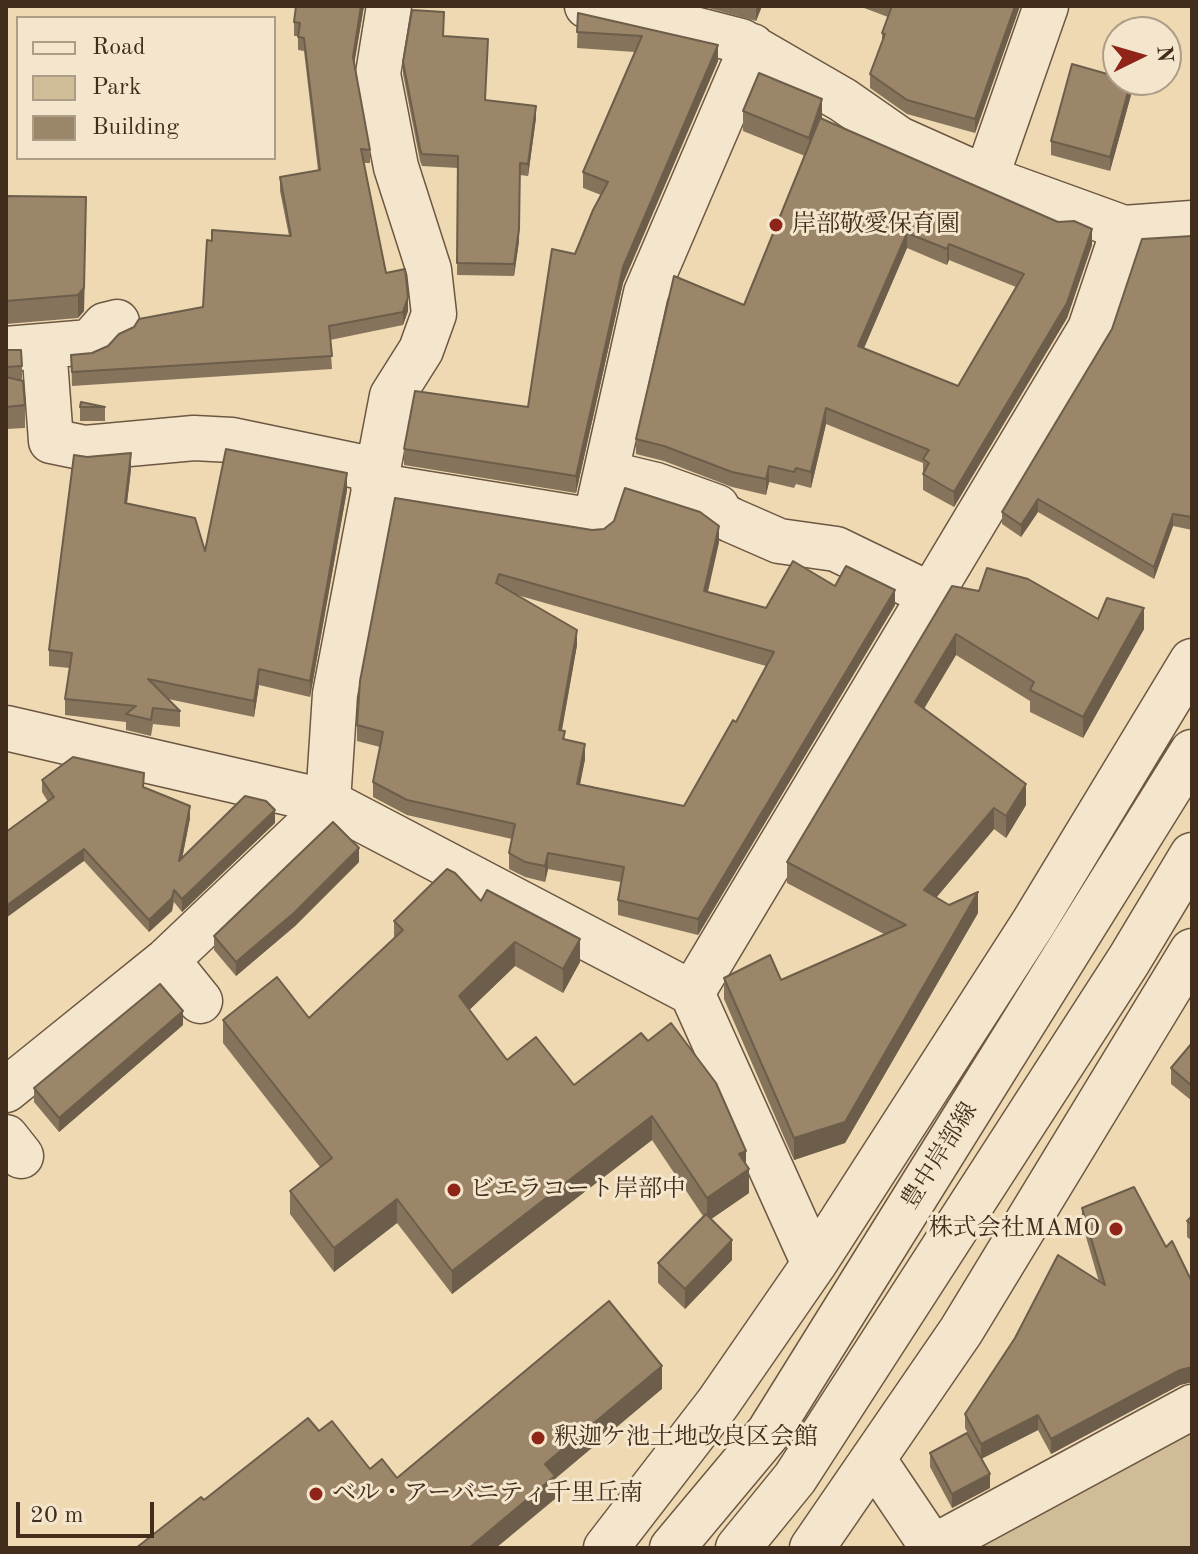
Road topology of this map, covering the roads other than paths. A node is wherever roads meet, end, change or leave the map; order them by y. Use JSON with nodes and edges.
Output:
{"nodes":[{"id":1,"x":389,"y":6,"type":"edge"},
{"id":2,"x":587,"y":6,"type":"edge"},
{"id":3,"x":1046,"y":6,"type":"edge"},
{"id":4,"x":752,"y":46,"type":"junction"},
{"id":5,"x":986,"y":178,"type":"junction"},
{"id":6,"x":1192,"y":223,"type":"edge"},
{"id":7,"x":1124,"y":228,"type":"junction"},
{"id":8,"x":117,"y":322,"type":"dead end"},
{"id":9,"x":25,"y":347,"type":"edge"},
{"id":10,"x":606,"y":473,"type":"junction"},
{"id":11,"x":375,"y":477,"type":"junction"},
{"id":12,"x":931,"y":595,"type":"junction"},
{"id":13,"x":1192,"y":661,"type":"edge"},
{"id":14,"x":6,"y":728,"type":"edge"},
{"id":15,"x":1192,"y":752,"type":"edge"},
{"id":16,"x":328,"y":802,"type":"junction"},
{"id":17,"x":1192,"y":855,"type":"edge"},
{"id":18,"x":1192,"y":951,"type":"edge"},
{"id":19,"x":167,"y":960,"type":"junction"},
{"id":20,"x":692,"y":993,"type":"junction"},
{"id":21,"x":200,"y":1001,"type":"dead end"},
{"id":22,"x":6,"y":1090,"type":"edge"},
{"id":23,"x":814,"y":1264,"type":"junction"},
{"id":24,"x":1192,"y":1407,"type":"edge"},
{"id":25,"x":873,"y":1459,"type":"junction"},
{"id":26,"x":606,"y":1548,"type":"edge"},
{"id":27,"x":672,"y":1548,"type":"edge"},
{"id":28,"x":738,"y":1548,"type":"edge"},
{"id":29,"x":812,"y":1548,"type":"edge"},
{"id":30,"x":933,"y":1548,"type":"edge"}],
"edges":[{"from":1,"to":11,"type":"street"},
{"from":2,"to":4,"type":"street"},
{"from":3,"to":5,"type":"street"},
{"from":4,"to":5,"type":"street"},
{"from":4,"to":10,"type":"street"},
{"from":5,"to":7,"type":"street"},
{"from":6,"to":7,"type":"street"},
{"from":7,"to":12,"type":"street"},
{"from":8,"to":9,"type":"street"},
{"from":9,"to":11,"type":"street"},
{"from":10,"to":11,"type":"street"},
{"from":10,"to":12,"type":"street"},
{"from":11,"to":16,"type":"street"},
{"from":12,"to":20,"type":"street"},
{"from":13,"to":23,"type":"street"},
{"from":14,"to":16,"type":"street"},
{"from":15,"to":27,"type":"street","name":"豊中岸部線"},
{"from":16,"to":19,"type":"street"},
{"from":16,"to":20,"type":"street"},
{"from":17,"to":28,"type":"street"},
{"from":18,"to":25,"type":"street"},
{"from":19,"to":21,"type":"street"},
{"from":19,"to":22,"type":"street"},
{"from":20,"to":23,"type":"street"},
{"from":23,"to":26,"type":"street"},
{"from":24,"to":30,"type":"street"},
{"from":25,"to":29,"type":"street"},
{"from":25,"to":30,"type":"street"}]}
